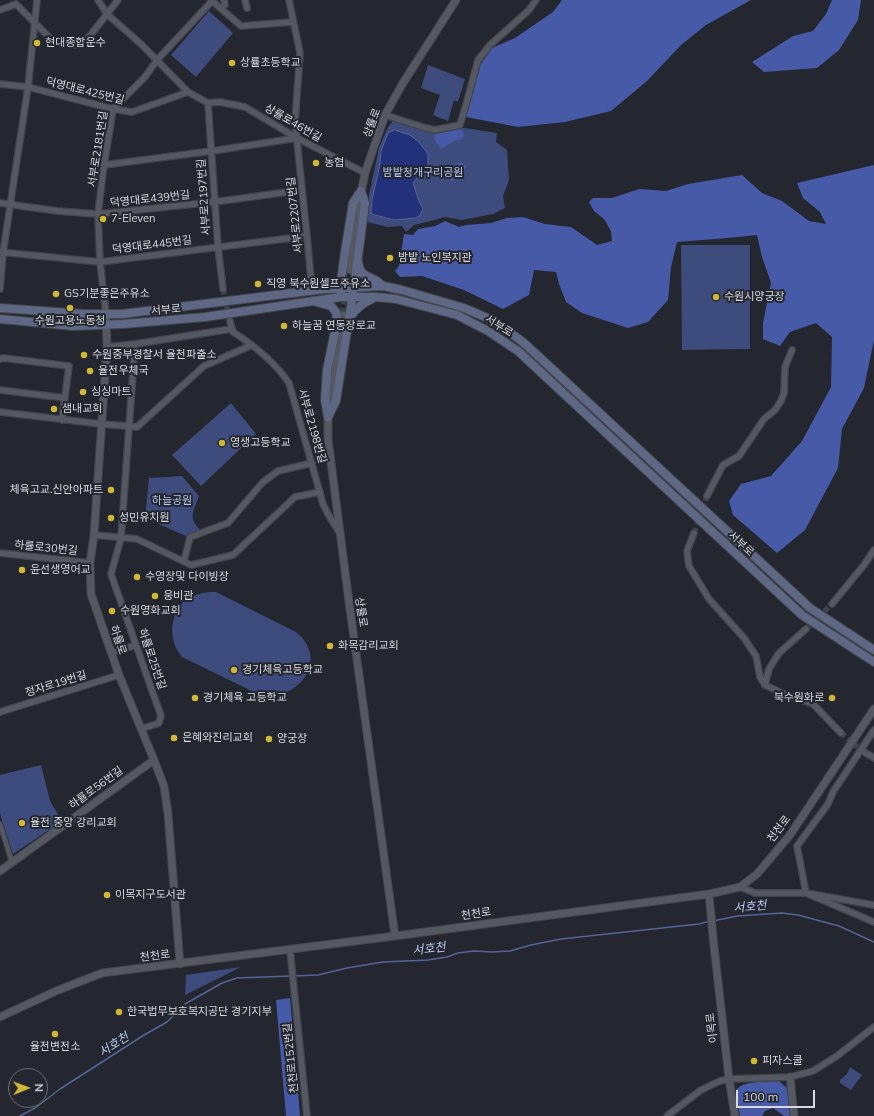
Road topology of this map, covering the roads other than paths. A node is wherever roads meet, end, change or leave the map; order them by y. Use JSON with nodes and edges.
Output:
{"nodes":[{"id":1,"x":37,"y":0,"type":"edge"},
{"id":2,"x":98,"y":0,"type":"edge"},
{"id":3,"x":118,"y":0,"type":"edge"},
{"id":4,"x":211,"y":0,"type":"edge"},
{"id":5,"x":246,"y":0,"type":"edge"},
{"id":6,"x":289,"y":0,"type":"edge"},
{"id":7,"x":456,"y":0,"type":"edge"},
{"id":8,"x":536,"y":0,"type":"edge"},
{"id":9,"x":247,"y":8,"type":"dead end"},
{"id":10,"x":0,"y":10,"type":"edge"},
{"id":11,"x":107,"y":14,"type":"junction"},
{"id":12,"x":294,"y":22,"type":"junction"},
{"id":13,"x":35,"y":24,"type":"junction"},
{"id":14,"x":157,"y":60,"type":"junction"},
{"id":15,"x":0,"y":84,"type":"edge"},
{"id":16,"x":28,"y":87,"type":"junction"},
{"id":17,"x":188,"y":92,"type":"junction"},
{"id":18,"x":208,"y":103,"type":"junction"},
{"id":19,"x":113,"y":109,"type":"junction"},
{"id":20,"x":385,"y":115,"type":"junction"},
{"id":21,"x":297,"y":138,"type":"junction"},
{"id":22,"x":212,"y":151,"type":"junction"},
{"id":23,"x":104,"y":166,"type":"junction"},
{"id":24,"x":365,"y":173,"type":"junction"},
{"id":25,"x":302,"y":190,"type":"junction"},
{"id":26,"x":361,"y":191,"type":"junction"},
{"id":27,"x":214,"y":202,"type":"junction"},
{"id":28,"x":0,"y":203,"type":"edge"},
{"id":29,"x":11,"y":204,"type":"junction"},
{"id":30,"x":98,"y":214,"type":"junction"},
{"id":31,"x":307,"y":236,"type":"junction"},
{"id":32,"x":218,"y":247,"type":"junction"},
{"id":33,"x":2,"y":253,"type":"edge"},
{"id":34,"x":357,"y":259,"type":"junction"},
{"id":35,"x":100,"y":262,"type":"junction"},
{"id":36,"x":350,"y":270,"type":"tunnel mouth"},
{"id":37,"x":383,"y":286,"type":"junction"},
{"id":38,"x":354,"y":287,"type":"junction"},
{"id":39,"x":340,"y":288,"type":"junction"},
{"id":40,"x":0,"y":289,"type":"edge"},
{"id":41,"x":223,"y":289,"type":"tunnel mouth"},
{"id":42,"x":312,"y":290,"type":"junction"},
{"id":43,"x":341,"y":297,"type":"junction"},
{"id":44,"x":353,"y":297,"type":"junction"},
{"id":45,"x":376,"y":297,"type":"junction"},
{"id":46,"x":313,"y":301,"type":"junction"},
{"id":47,"x":0,"y":308,"type":"edge"},
{"id":48,"x":106,"y":314,"type":"junction"},
{"id":49,"x":347,"y":316,"type":"junction"},
{"id":50,"x":0,"y":319,"type":"edge"},
{"id":51,"x":230,"y":321,"type":"tunnel mouth"},
{"id":52,"x":107,"y":325,"type":"junction"},
{"id":53,"x":231,"y":329,"type":"junction"},
{"id":54,"x":135,"y":344,"type":"junction"},
{"id":55,"x":252,"y":345,"type":"junction"},
{"id":56,"x":107,"y":347,"type":"junction"},
{"id":57,"x":792,"y":350,"type":"dead end"},
{"id":58,"x":0,"y":359,"type":"edge"},
{"id":59,"x":0,"y":390,"type":"edge"},
{"id":60,"x":65,"y":398,"type":"junction"},
{"id":61,"x":0,"y":412,"type":"edge"},
{"id":62,"x":328,"y":417,"type":"junction"},
{"id":63,"x":62,"y":420,"type":"junction"},
{"id":64,"x":101,"y":424,"type":"junction"},
{"id":65,"x":129,"y":427,"type":"junction"},
{"id":66,"x":312,"y":463,"type":"junction"},
{"id":67,"x":320,"y":492,"type":"junction"},
{"id":68,"x":707,"y":496,"type":"tunnel mouth"},
{"id":69,"x":340,"y":532,"type":"junction"},
{"id":70,"x":694,"y":533,"type":"tunnel mouth"},
{"id":71,"x":94,"y":535,"type":"junction"},
{"id":72,"x":121,"y":538,"type":"junction"},
{"id":73,"x":874,"y":550,"type":"edge"},
{"id":74,"x":0,"y":553,"type":"edge"},
{"id":75,"x":184,"y":562,"type":"junction"},
{"id":76,"x":90,"y":564,"type":"junction"},
{"id":77,"x":832,"y":604,"type":"tunnel mouth"},
{"id":78,"x":806,"y":629,"type":"tunnel mouth"},
{"id":79,"x":136,"y":645,"type":"junction"},
{"id":80,"x":874,"y":650,"type":"edge"},
{"id":81,"x":112,"y":654,"type":"junction"},
{"id":82,"x":874,"y":662,"type":"edge"},
{"id":83,"x":119,"y":675,"type":"junction"},
{"id":84,"x":765,"y":684,"type":"junction"},
{"id":85,"x":874,"y":709,"type":"edge"},
{"id":86,"x":0,"y":712,"type":"edge"},
{"id":87,"x":141,"y":729,"type":"junction"},
{"id":88,"x":874,"y":730,"type":"edge"},
{"id":89,"x":841,"y":733,"type":"tunnel mouth"},
{"id":90,"x":861,"y":750,"type":"junction"},
{"id":91,"x":874,"y":758,"type":"edge"},
{"id":92,"x":154,"y":760,"type":"junction"},
{"id":93,"x":0,"y":824,"type":"edge"},
{"id":94,"x":12,"y":862,"type":"junction"},
{"id":95,"x":0,"y":871,"type":"edge"},
{"id":96,"x":740,"y":887,"type":"junction"},
{"id":97,"x":806,"y":893,"type":"junction"},
{"id":98,"x":709,"y":894,"type":"junction"},
{"id":99,"x":874,"y":905,"type":"edge"},
{"id":100,"x":874,"y":922,"type":"edge"},
{"id":101,"x":395,"y":936,"type":"junction"},
{"id":102,"x":290,"y":950,"type":"junction"},
{"id":103,"x":180,"y":964,"type":"junction"},
{"id":104,"x":0,"y":1017,"type":"edge"},
{"id":105,"x":874,"y":1027,"type":"edge"},
{"id":106,"x":790,"y":1077,"type":"junction"},
{"id":107,"x":730,"y":1079,"type":"junction"},
{"id":108,"x":307,"y":1116,"type":"edge"},
{"id":109,"x":667,"y":1116,"type":"edge"},
{"id":110,"x":735,"y":1116,"type":"edge"},
{"id":111,"x":794,"y":1116,"type":"edge"}],
"edges":[{"from":1,"to":13,"type":"street"},
{"from":2,"to":11,"type":"street"},
{"from":3,"to":11,"type":"street"},
{"from":4,"to":12,"type":"street"},
{"from":4,"to":14,"type":"street","name":"서부로2181번길"},
{"from":5,"to":9,"type":"street"},
{"from":6,"to":12,"type":"street","name":"서부로2207번길"},
{"from":7,"to":20,"type":"street","name":"상률로"},
{"from":8,"to":20,"type":"street"},
{"from":10,"to":13,"type":"street"},
{"from":11,"to":13,"type":"street"},
{"from":11,"to":14,"type":"street"},
{"from":12,"to":21,"type":"street","name":"서부로2207번길"},
{"from":13,"to":16,"type":"street"},
{"from":14,"to":17,"type":"street"},
{"from":14,"to":19,"type":"street","name":"서부로2181번길"},
{"from":15,"to":16,"type":"street","name":"덕영대로425번길"},
{"from":16,"to":19,"type":"street","name":"덕영대로425번길"},
{"from":16,"to":29,"type":"street"},
{"from":17,"to":18,"type":"street"},
{"from":17,"to":19,"type":"street","name":"덕영대로425번길"},
{"from":18,"to":21,"type":"street","name":"상률로46번길"},
{"from":18,"to":22,"type":"street","name":"서부로2197번길"},
{"from":19,"to":23,"type":"street","name":"서부로2181번길"},
{"from":20,"to":24,"type":"street","name":"상률로"},
{"from":21,"to":22,"type":"street"},
{"from":21,"to":24,"type":"street","name":"상률로46번길"},
{"from":21,"to":25,"type":"street","name":"서부로2207번길"},
{"from":22,"to":23,"type":"street"},
{"from":22,"to":27,"type":"street","name":"서부로2197번길"},
{"from":23,"to":30,"type":"street","name":"서부로2181번길"},
{"from":24,"to":26,"type":"street","name":"상률로"},
{"from":25,"to":27,"type":"street","name":"덕영대로439번길"},
{"from":25,"to":31,"type":"street","name":"서부로2207번길"},
{"from":26,"to":34,"type":"main road"},
{"from":26,"to":36,"type":"street","name":"상률로"},
{"from":26,"to":39,"type":"main road"},
{"from":27,"to":30,"type":"street","name":"덕영대로439번길"},
{"from":27,"to":32,"type":"street","name":"서부로2197번길"},
{"from":28,"to":29,"type":"street","name":"덕영대로439번길"},
{"from":29,"to":30,"type":"street","name":"덕영대로439번길"},
{"from":29,"to":33,"type":"street"},
{"from":30,"to":35,"type":"street","name":"서부로2181번길"},
{"from":31,"to":32,"type":"street","name":"덕영대로445번길"},
{"from":31,"to":42,"type":"street","name":"서부로2207번길"},
{"from":32,"to":35,"type":"street","name":"덕영대로445번길"},
{"from":32,"to":41,"type":"street","name":"서부로2197번길"},
{"from":33,"to":35,"type":"street","name":"덕영대로445번길"},
{"from":33,"to":40,"type":"street"},
{"from":34,"to":37,"type":"main road"},
{"from":34,"to":38,"type":"main road"},
{"from":35,"to":48,"type":"street","name":"서부로2181번길"},
{"from":37,"to":38,"type":"main road","name":"서부로"},
{"from":37,"to":80,"type":"main road","name":"서부로"},
{"from":38,"to":39,"type":"main road","name":"서부로"},
{"from":38,"to":44,"type":"main road"},
{"from":39,"to":42,"type":"main road","name":"서부로"},
{"from":39,"to":43,"type":"main road"},
{"from":42,"to":48,"type":"main road","name":"서부로"},
{"from":43,"to":44,"type":"main road","name":"서부로"},
{"from":43,"to":46,"type":"main road","name":"서부로"},
{"from":44,"to":45,"type":"main road","name":"서부로"},
{"from":44,"to":49,"type":"main road"},
{"from":45,"to":49,"type":"main road"},
{"from":45,"to":82,"type":"main road","name":"서부로"},
{"from":46,"to":52,"type":"main road","name":"서부로"},
{"from":46,"to":62,"type":"main road"},
{"from":47,"to":48,"type":"main road","name":"서부로"},
{"from":48,"to":52,"type":"street","name":"하률로"},
{"from":49,"to":62,"type":"main road"},
{"from":50,"to":52,"type":"main road","name":"서부로"},
{"from":51,"to":53,"type":"street"},
{"from":52,"to":56,"type":"street","name":"하률로"},
{"from":53,"to":54,"type":"street"},
{"from":53,"to":55,"type":"street","name":"서부로2198번길"},
{"from":54,"to":56,"type":"street"},
{"from":54,"to":65,"type":"street","name":"하률로25번길"},
{"from":55,"to":65,"type":"street"},
{"from":55,"to":66,"type":"street","name":"서부로2198번길"},
{"from":56,"to":64,"type":"street","name":"하률로"},
{"from":57,"to":68,"type":"street"},
{"from":58,"to":60,"type":"street"},
{"from":59,"to":60,"type":"street"},
{"from":60,"to":63,"type":"street"},
{"from":61,"to":63,"type":"street"},
{"from":62,"to":69,"type":"street","name":"상률로"},
{"from":63,"to":64,"type":"street"},
{"from":64,"to":65,"type":"street"},
{"from":64,"to":71,"type":"street","name":"하률로"},
{"from":65,"to":72,"type":"street","name":"하률로25번길"},
{"from":66,"to":67,"type":"street","name":"서부로2198번길"},
{"from":66,"to":75,"type":"street"},
{"from":67,"to":69,"type":"street","name":"서부로2198번길"},
{"from":67,"to":75,"type":"street"},
{"from":69,"to":101,"type":"street","name":"상률로"},
{"from":70,"to":84,"type":"street"},
{"from":71,"to":72,"type":"street"},
{"from":71,"to":76,"type":"street","name":"하률로"},
{"from":72,"to":75,"type":"street"},
{"from":72,"to":79,"type":"street","name":"하률로25번길"},
{"from":73,"to":77,"type":"street"},
{"from":74,"to":76,"type":"street","name":"하률로30번길"},
{"from":76,"to":81,"type":"street","name":"하률로"},
{"from":78,"to":84,"type":"street"},
{"from":79,"to":81,"type":"street"},
{"from":79,"to":87,"type":"street","name":"하률로25번길"},
{"from":81,"to":83,"type":"street","name":"하률로"},
{"from":83,"to":86,"type":"street","name":"정자로19번길"},
{"from":83,"to":87,"type":"street","name":"하률로"},
{"from":84,"to":89,"type":"street"},
{"from":85,"to":96,"type":"street","name":"천천로"},
{"from":87,"to":92,"type":"street","name":"하률로"},
{"from":88,"to":90,"type":"street"},
{"from":90,"to":91,"type":"street"},
{"from":90,"to":97,"type":"street"},
{"from":92,"to":94,"type":"street","name":"하률로56번길"},
{"from":92,"to":103,"type":"street","name":"하률로"},
{"from":93,"to":94,"type":"street"},
{"from":94,"to":95,"type":"street","name":"하률로56번길"},
{"from":96,"to":97,"type":"street"},
{"from":96,"to":98,"type":"street","name":"천천로"},
{"from":97,"to":99,"type":"street"},
{"from":97,"to":100,"type":"street"},
{"from":98,"to":101,"type":"street","name":"천천로"},
{"from":98,"to":107,"type":"street","name":"이목로"},
{"from":101,"to":102,"type":"street","name":"천천로"},
{"from":102,"to":103,"type":"street","name":"천천로"},
{"from":102,"to":108,"type":"street","name":"천천로152번길"},
{"from":103,"to":104,"type":"street","name":"천천로"},
{"from":105,"to":106,"type":"street"},
{"from":106,"to":107,"type":"street"},
{"from":106,"to":111,"type":"street"},
{"from":107,"to":109,"type":"street"},
{"from":107,"to":110,"type":"street","name":"이목로"}]}
